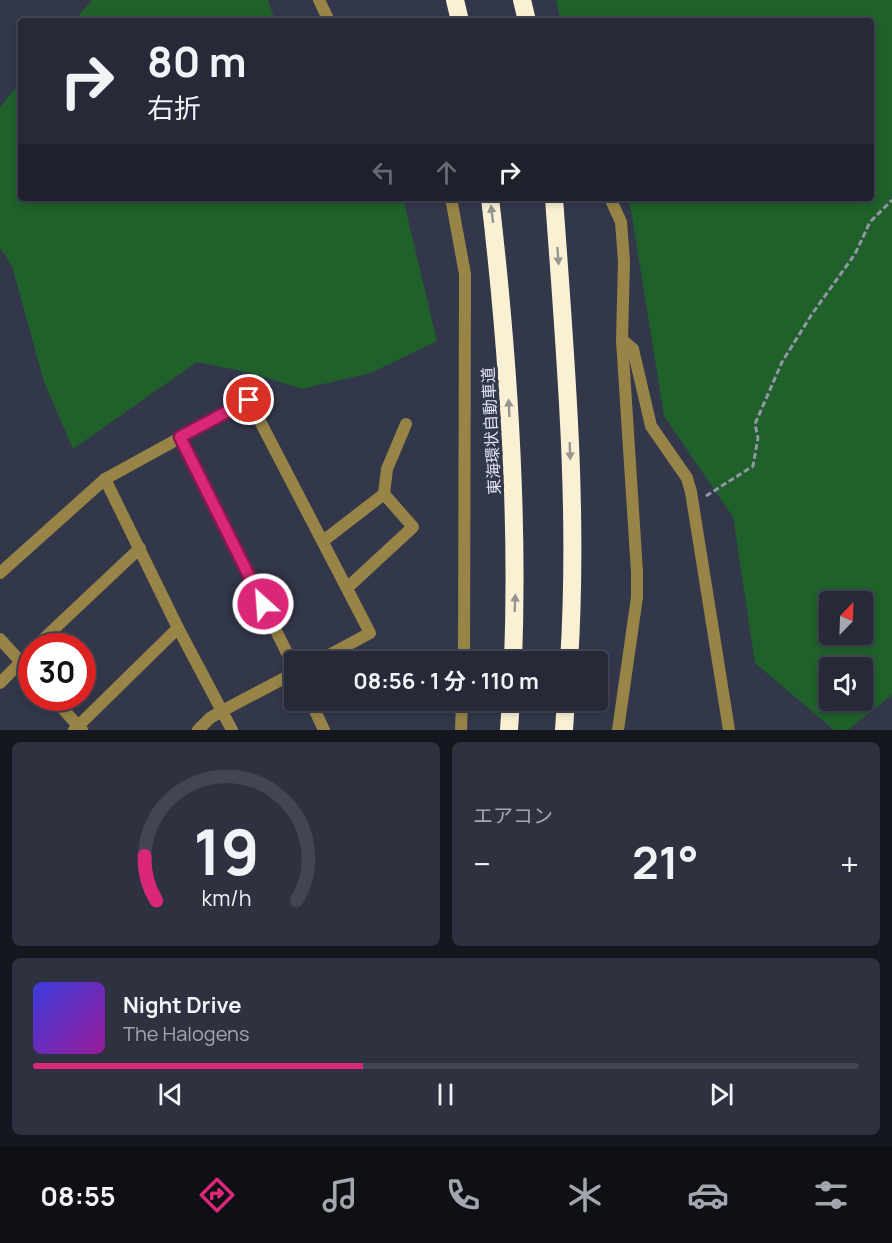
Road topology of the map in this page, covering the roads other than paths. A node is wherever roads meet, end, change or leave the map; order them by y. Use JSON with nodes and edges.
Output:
{"nodes":[{"id":1,"x":319,"y":0,"type":"edge"},
{"id":2,"x":455,"y":0,"type":"edge"},
{"id":3,"x":522,"y":0,"type":"edge"},
{"id":4,"x":328,"y":18,"type":"edge"},
{"id":5,"x":459,"y":18,"type":"edge"},
{"id":6,"x":525,"y":18,"type":"edge"},
{"id":7,"x":452,"y":201,"type":"edge"},
{"id":8,"x":490,"y":201,"type":"edge"},
{"id":9,"x":554,"y":201,"type":"edge"},
{"id":10,"x":611,"y":201,"type":"edge"},
{"id":11,"x":622,"y":340,"type":"junction"},
{"id":12,"x":406,"y":424,"type":"dead end"},
{"id":13,"x":180,"y":437,"type":"junction"},
{"id":14,"x":105,"y":479,"type":"junction"},
{"id":15,"x":384,"y":494,"type":"junction"},
{"id":16,"x":322,"y":542,"type":"junction"},
{"id":17,"x":140,"y":548,"type":"junction"},
{"id":18,"x":0,"y":573,"type":"edge"},
{"id":19,"x":346,"y":588,"type":"junction"},
{"id":20,"x":178,"y":628,"type":"junction"},
{"id":21,"x":50,"y":633,"type":"edge"},
{"id":22,"x":0,"y":639,"type":"edge"},
{"id":23,"x":286,"y":651,"type":"edge"},
{"id":24,"x":336,"y":651,"type":"edge"},
{"id":25,"x":464,"y":651,"type":"edge"},
{"id":26,"x":514,"y":651,"type":"edge"},
{"id":27,"x":570,"y":651,"type":"edge"},
{"id":28,"x":18,"y":659,"type":"edge"},
{"id":29,"x":18,"y":665,"type":"edge"},
{"id":30,"x":284,"y":678,"type":"edge"},
{"id":31,"x":0,"y":683,"type":"edge"},
{"id":32,"x":63,"y":711,"type":"edge"},
{"id":33,"x":222,"y":711,"type":"junction"},
{"id":34,"x":315,"y":711,"type":"edge"},
{"id":35,"x":462,"y":711,"type":"edge"},
{"id":36,"x":511,"y":711,"type":"edge"},
{"id":37,"x":565,"y":711,"type":"edge"},
{"id":38,"x":78,"y":729,"type":"edge"},
{"id":39,"x":198,"y":730,"type":"edge"},
{"id":40,"x":232,"y":730,"type":"edge"},
{"id":41,"x":324,"y":730,"type":"edge"},
{"id":42,"x":461,"y":730,"type":"edge"},
{"id":43,"x":510,"y":730,"type":"edge"},
{"id":44,"x":564,"y":730,"type":"edge"},
{"id":45,"x":618,"y":730,"type":"edge"},
{"id":46,"x":729,"y":730,"type":"edge"}],
"edges":[{"from":1,"to":4,"type":"street"},
{"from":2,"to":5,"type":"highway"},
{"from":3,"to":6,"type":"highway"},
{"from":7,"to":25,"type":"street"},
{"from":26,"to":8,"type":"highway","name":"東海環状自動車道","one_way":true},
{"from":9,"to":27,"type":"highway","one_way":true},
{"from":10,"to":11,"type":"street"},
{"from":11,"to":45,"type":"street"},
{"from":11,"to":46,"type":"street"},
{"from":12,"to":15,"type":"street"},
{"from":13,"to":14,"type":"street"},
{"from":13,"to":16,"type":"street"},
{"from":13,"to":23,"type":"street"},
{"from":14,"to":17,"type":"street"},
{"from":14,"to":18,"type":"street"},
{"from":15,"to":16,"type":"street"},
{"from":15,"to":19,"type":"street"},
{"from":16,"to":19,"type":"street"},
{"from":17,"to":20,"type":"street"},
{"from":17,"to":21,"type":"street"},
{"from":19,"to":24,"type":"street"},
{"from":20,"to":33,"type":"street"},
{"from":20,"to":38,"type":"street"},
{"from":22,"to":28,"type":"street"},
{"from":29,"to":31,"type":"street"},
{"from":30,"to":33,"type":"street"},
{"from":32,"to":38,"type":"street"},
{"from":33,"to":39,"type":"street"},
{"from":33,"to":40,"type":"street"},
{"from":34,"to":41,"type":"street"},
{"from":35,"to":42,"type":"street"},
{"from":36,"to":43,"type":"highway"},
{"from":37,"to":44,"type":"highway"}]}
